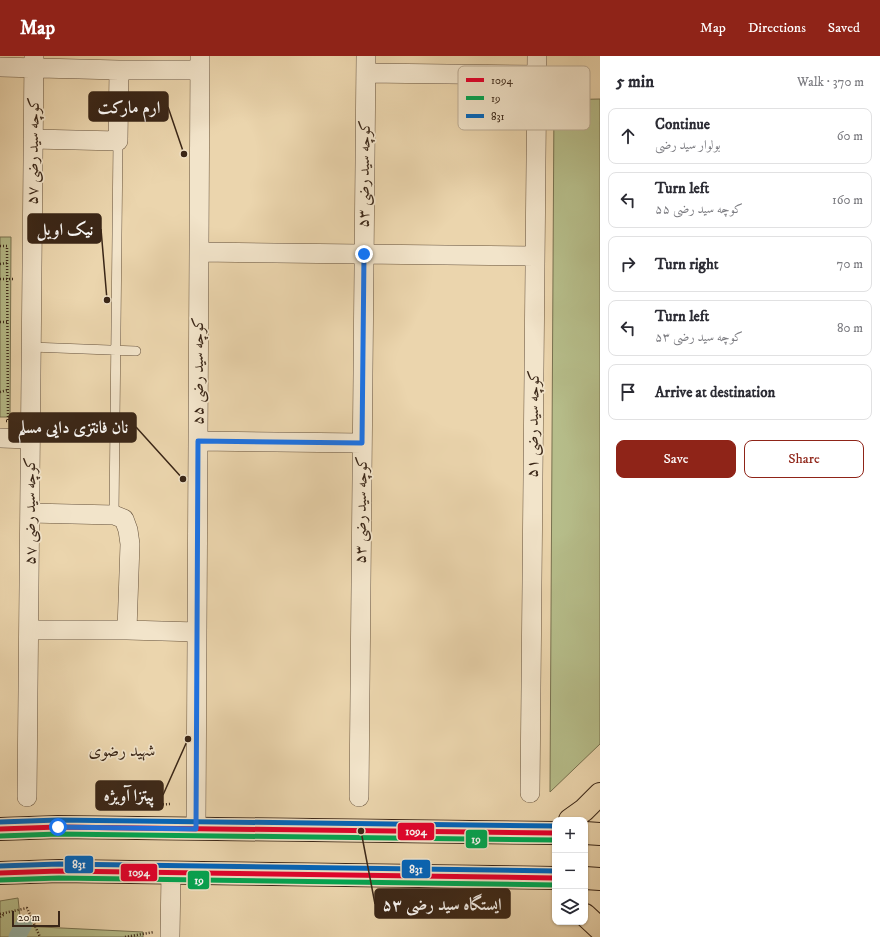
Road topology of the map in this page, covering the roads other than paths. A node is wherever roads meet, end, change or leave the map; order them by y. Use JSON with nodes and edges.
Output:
{"nodes":[{"id":1,"x":34,"y":62,"type":"edge"},
{"id":2,"x":200,"y":63,"type":"edge"},
{"id":3,"x":366,"y":65,"type":"edge"},
{"id":4,"x":0,"y":67,"type":"edge"},
{"id":5,"x":118,"y":70,"type":"junction"},
{"id":6,"x":458,"y":70,"type":"edge"},
{"id":7,"x":536,"y":130,"type":"edge"},
{"id":8,"x":33,"y":139,"type":"junction"},
{"id":9,"x":118,"y":141,"type":"junction"},
{"id":10,"x":199,"y":252,"type":"junction"},
{"id":11,"x":364,"y":254,"type":"junction"},
{"id":12,"x":535,"y":256,"type":"junction"},
{"id":13,"x":31,"y":347,"type":"junction"},
{"id":14,"x":115,"y":350,"type":"junction"},
{"id":15,"x":136,"y":351,"type":"dead end"},
{"id":16,"x":0,"y":438,"type":"edge"},
{"id":17,"x":30,"y":439,"type":"junction"},
{"id":18,"x":198,"y":441,"type":"junction"},
{"id":19,"x":362,"y":443,"type":"junction"},
{"id":20,"x":30,"y":513,"type":"junction"},
{"id":21,"x":114,"y":515,"type":"junction"},
{"id":22,"x":29,"y":630,"type":"junction"},
{"id":23,"x":127,"y":630,"type":"junction"},
{"id":24,"x":197,"y":632,"type":"junction"},
{"id":25,"x":530,"y":793,"type":"dead end"},
{"id":26,"x":600,"y":794,"type":"edge"},
{"id":27,"x":27,"y":797,"type":"dead end"},
{"id":28,"x":358,"y":797,"type":"dead end"},
{"id":29,"x":574,"y":817,"type":"edge"},
{"id":30,"x":0,"y":829,"type":"edge"},
{"id":31,"x":196,"y":829,"type":"junction"},
{"id":32,"x":552,"y":832,"type":"edge"},
{"id":33,"x":588,"y":833,"type":"edge"},
{"id":34,"x":600,"y":834,"type":"edge"},
{"id":35,"x":0,"y":873,"type":"edge"},
{"id":36,"x":171,"y":873,"type":"junction"},
{"id":37,"x":528,"y":878,"type":"junction"},
{"id":38,"x":552,"y":878,"type":"edge"},
{"id":39,"x":588,"y":878,"type":"edge"},
{"id":40,"x":600,"y":879,"type":"edge"},
{"id":41,"x":552,"y":892,"type":"edge"},
{"id":42,"x":588,"y":918,"type":"edge"},
{"id":43,"x":600,"y":929,"type":"edge"},
{"id":44,"x":170,"y":933,"type":"edge"}],
"edges":[{"from":1,"to":4,"type":"street"},
{"from":1,"to":5,"type":"street"},
{"from":1,"to":8,"type":"street","name":"کوچه سید رضی ۵۷"},
{"from":2,"to":5,"type":"street"},
{"from":2,"to":10,"type":"street","name":"کوچه سید رضی ۵۵"},
{"from":3,"to":6,"type":"street"},
{"from":3,"to":11,"type":"street","name":"کوچه سید رضی ۵۳"},
{"from":5,"to":9,"type":"street"},
{"from":7,"to":12,"type":"street","name":"کوچه سید رضی ۵۱"},
{"from":8,"to":9,"type":"street"},
{"from":8,"to":13,"type":"street","name":"کوچه سید رضی ۵۷"},
{"from":9,"to":14,"type":"lane"},
{"from":10,"to":11,"type":"street"},
{"from":10,"to":18,"type":"street","name":"کوچه سید رضی ۵۵"},
{"from":11,"to":12,"type":"street"},
{"from":11,"to":19,"type":"street","name":"کوچه سید رضی ۵۳"},
{"from":12,"to":25,"type":"street","name":"کوچه سید رضی ۵۱"},
{"from":13,"to":14,"type":"lane"},
{"from":13,"to":17,"type":"street","name":"کوچه سید رضی ۵۷"},
{"from":14,"to":15,"type":"lane"},
{"from":14,"to":21,"type":"lane"},
{"from":16,"to":17,"type":"street"},
{"from":17,"to":20,"type":"street","name":"کوچه سید رضی ۵۷"},
{"from":18,"to":19,"type":"street"},
{"from":18,"to":24,"type":"street","name":"کوچه سید رضی ۵۵"},
{"from":19,"to":28,"type":"street","name":"کوچه سید رضی ۵۳"},
{"from":20,"to":21,"type":"street"},
{"from":20,"to":22,"type":"street","name":"کوچه سید رضی ۵۷"},
{"from":21,"to":23,"type":"street"},
{"from":22,"to":23,"type":"street"},
{"from":22,"to":27,"type":"street","name":"کوچه سید رضی ۵۷"},
{"from":23,"to":24,"type":"street"},
{"from":24,"to":31,"type":"street","name":"کوچه سید رضی ۵۵"},
{"from":26,"to":29,"type":"main road"},
{"from":30,"to":31,"type":"main road"},
{"from":31,"to":32,"type":"main road"},
{"from":33,"to":34,"type":"main road"},
{"from":35,"to":36,"type":"main road"},
{"from":36,"to":37,"type":"main road"},
{"from":36,"to":44,"type":"street"},
{"from":37,"to":38,"type":"main road"},
{"from":37,"to":41,"type":"main road"},
{"from":39,"to":40,"type":"main road"},
{"from":42,"to":43,"type":"main road"}]}
